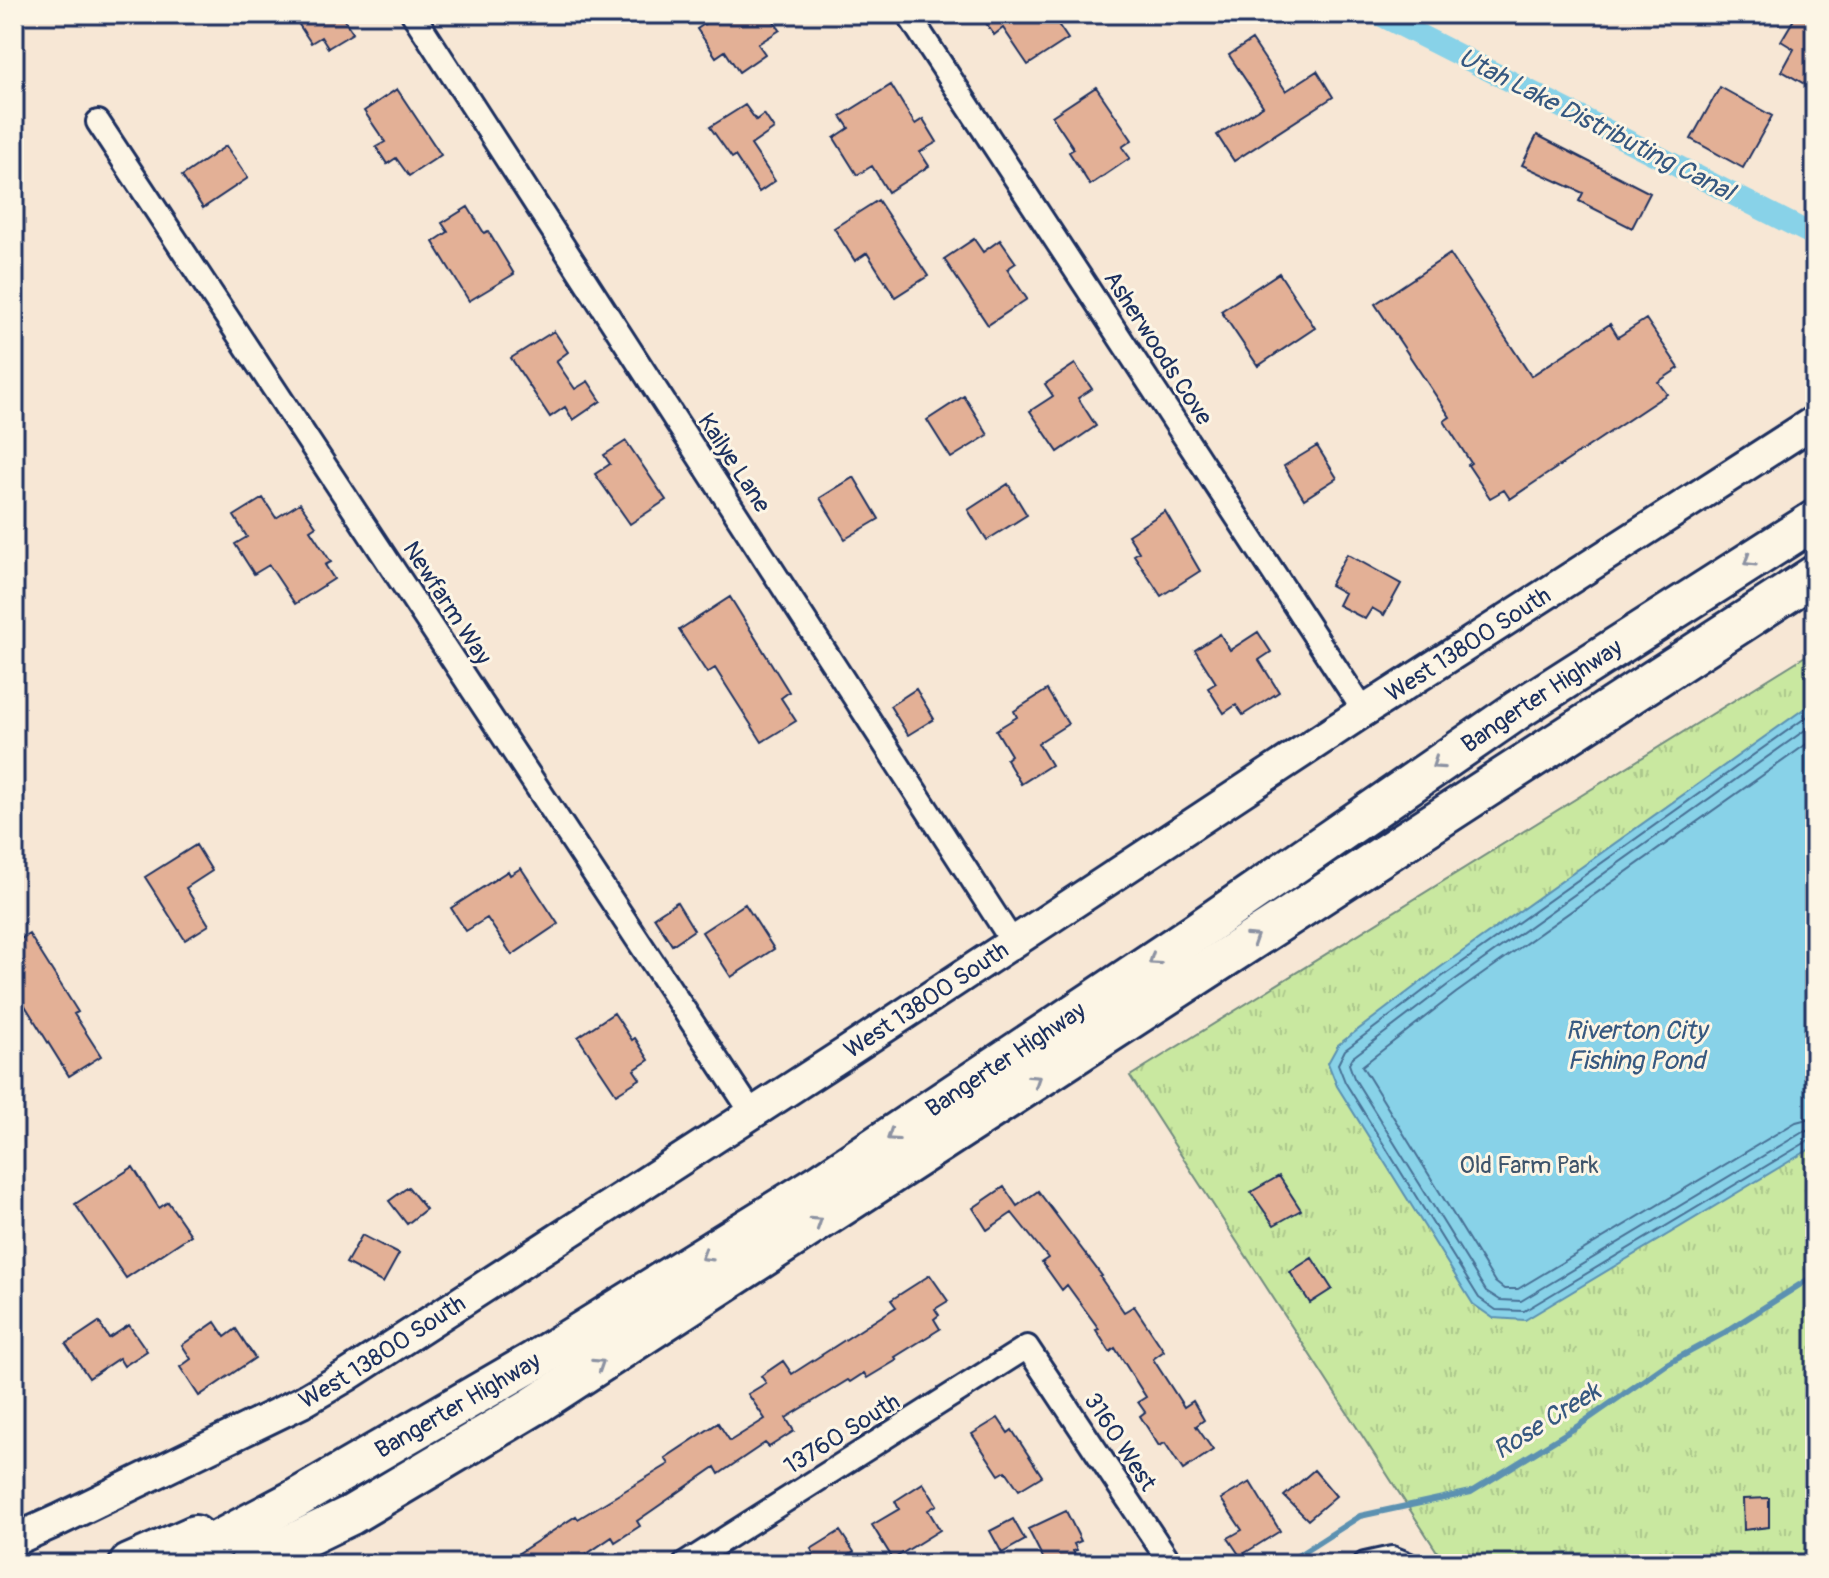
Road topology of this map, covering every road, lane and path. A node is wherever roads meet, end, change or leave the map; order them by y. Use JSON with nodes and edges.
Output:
{"nodes":[{"id":1,"x":413,"y":14,"type":"edge"},
{"id":2,"x":908,"y":14,"type":"edge"},
{"id":3,"x":98,"y":122,"type":"dead end"},
{"id":4,"x":1815,"y":421,"type":"edge"},
{"id":5,"x":1815,"y":520,"type":"edge"},
{"id":6,"x":1815,"y":575,"type":"edge"},
{"id":7,"x":1364,"y":711,"type":"junction"},
{"id":8,"x":1012,"y":941,"type":"junction"},
{"id":9,"x":752,"y":1113,"type":"junction"},
{"id":10,"x":1027,"y":1347,"type":"joint"},
{"id":11,"x":534,"y":1406,"type":"junction"},
{"id":12,"x":414,"y":1431,"type":"junction"},
{"id":13,"x":14,"y":1540,"type":"edge"},
{"id":14,"x":1399,"y":1561,"type":"edge"},
{"id":15,"x":129,"y":1564,"type":"edge"},
{"id":16,"x":173,"y":1564,"type":"edge"},
{"id":17,"x":249,"y":1564,"type":"edge"},
{"id":18,"x":291,"y":1564,"type":"edge"},
{"id":19,"x":685,"y":1564,"type":"edge"},
{"id":20,"x":1171,"y":1564,"type":"edge"},
{"id":21,"x":1365,"y":1564,"type":"edge"}],
"edges":[{"from":1,"to":8,"type":"street","name":"Kailye Lane"},
{"from":2,"to":7,"type":"street","name":"Asherwoods Cove"},
{"from":3,"to":9,"type":"street","name":"Newfarm Way"},
{"from":4,"to":7,"type":"street","name":"West 13800 South"},
{"from":5,"to":12,"type":"highway","name":"Bangerter Highway","one_way":true},
{"from":11,"to":6,"type":"highway","name":"Bangerter Highway","one_way":true},
{"from":7,"to":8,"type":"street","name":"West 13800 South"},
{"from":8,"to":9,"type":"street","name":"West 13800 South"},
{"from":9,"to":13,"type":"street","name":"West 13800 South"},
{"from":10,"to":19,"type":"street","name":"13760 South"},
{"from":10,"to":20,"type":"street","name":"3160 West"},
{"from":11,"to":17,"type":"highway","name":"Bangerter Highway"},
{"from":11,"to":18,"type":"highway"},
{"from":12,"to":15,"type":"highway"},
{"from":12,"to":16,"type":"highway","name":"Bangerter Highway"},
{"from":14,"to":21,"type":"street"}]}
